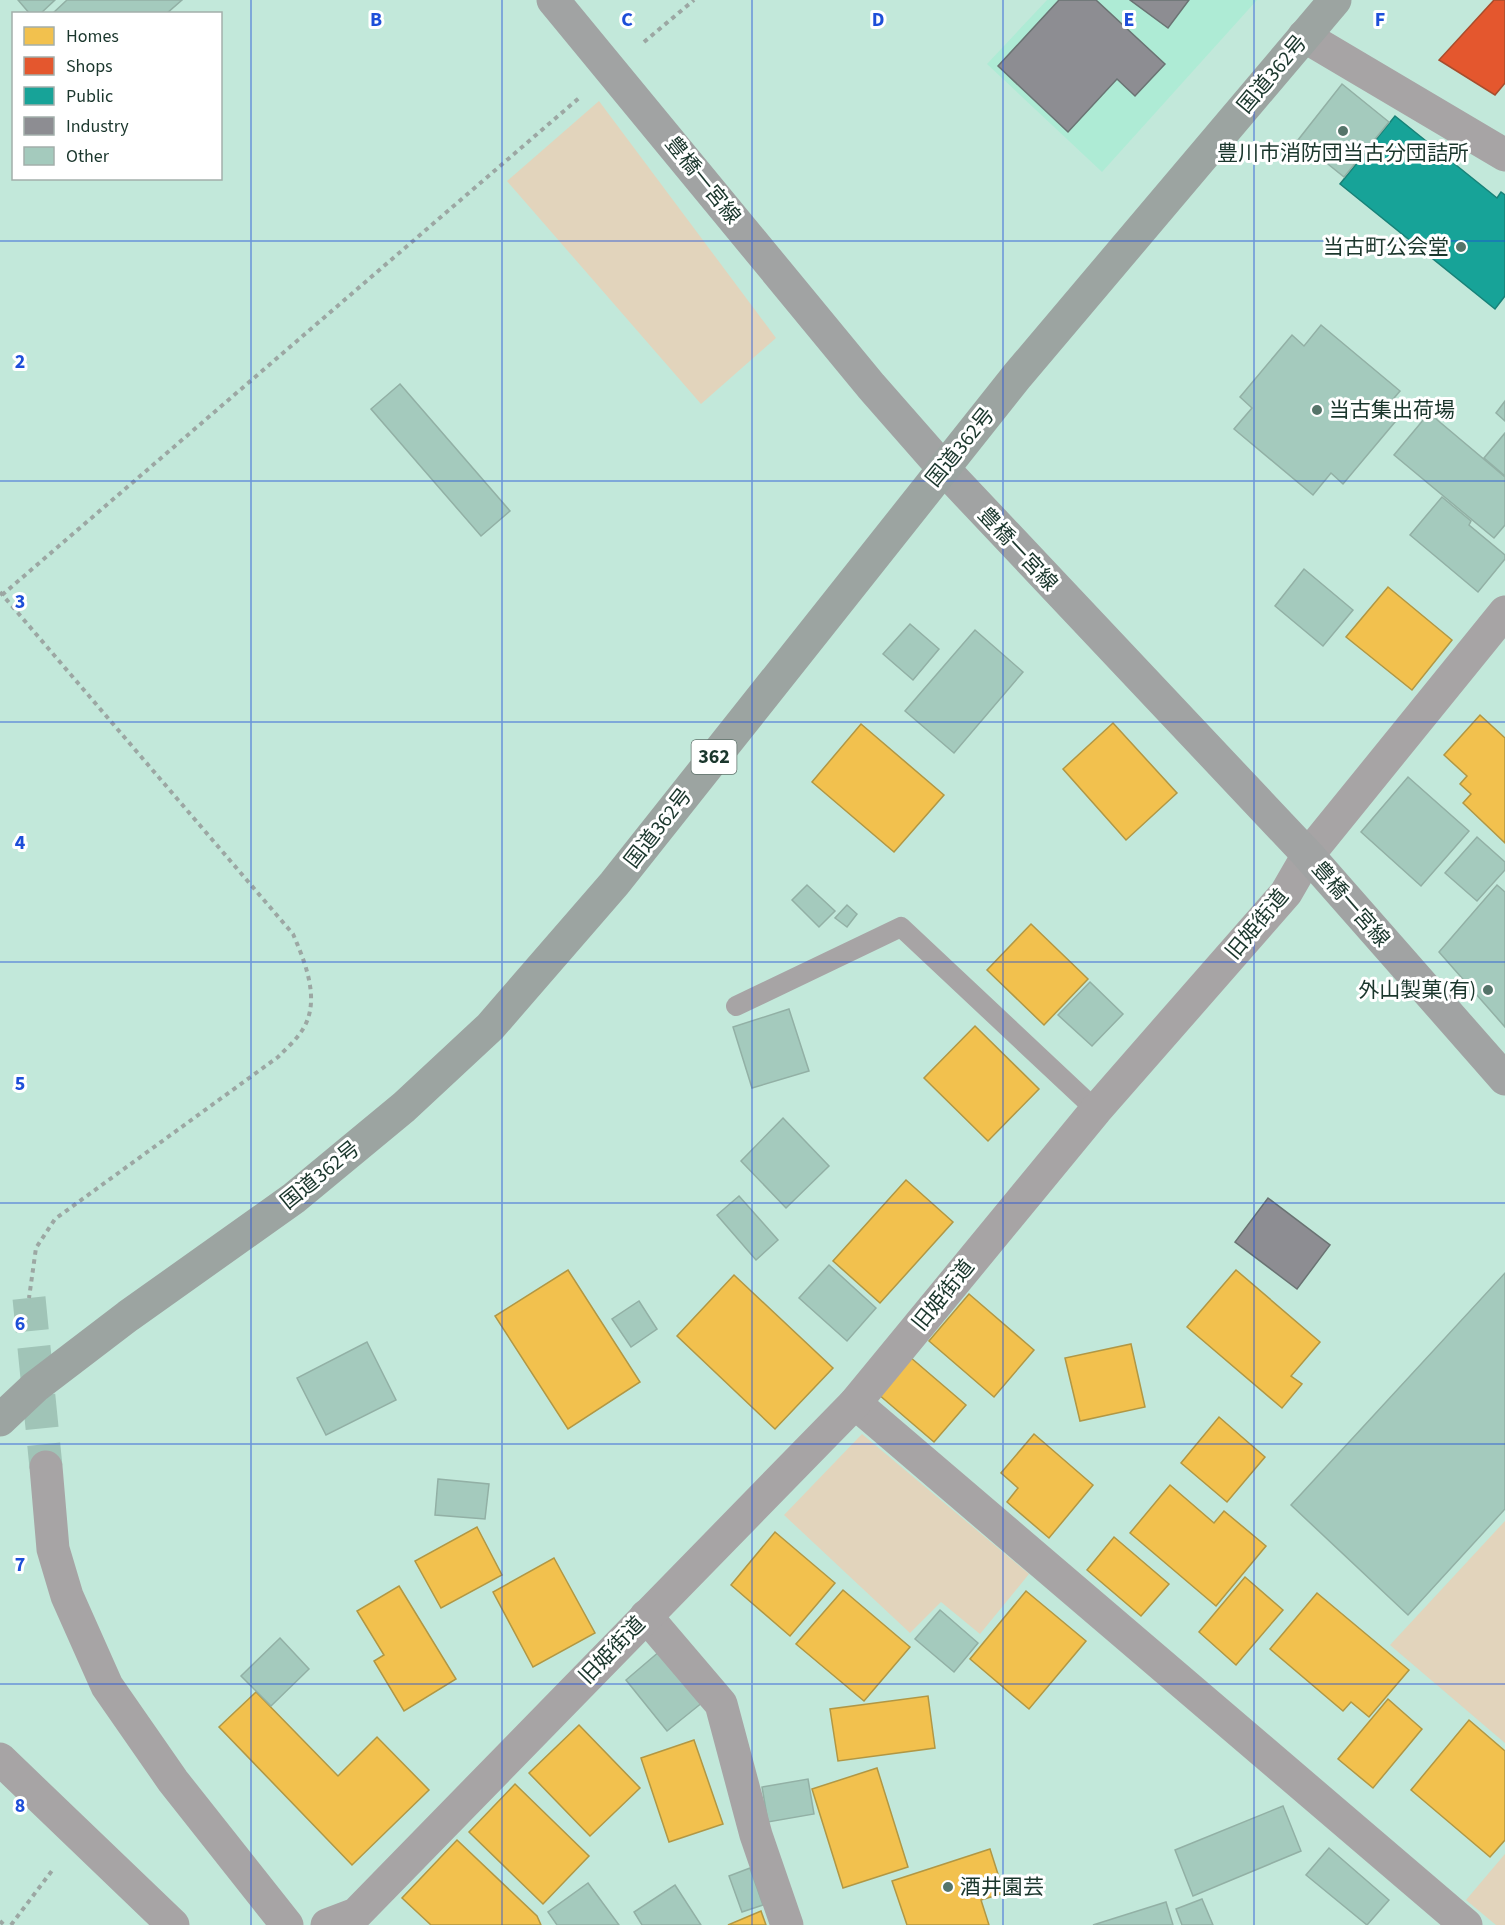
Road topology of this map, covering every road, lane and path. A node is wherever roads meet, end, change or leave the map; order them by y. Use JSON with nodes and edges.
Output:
{"nodes":[{"id":1,"x":553,"y":0,"type":"edge"},
{"id":2,"x":694,"y":0,"type":"edge"},
{"id":3,"x":1335,"y":0,"type":"edge"},
{"id":4,"x":1304,"y":36,"type":"junction"},
{"id":5,"x":612,"y":69,"type":"junction"},
{"id":6,"x":1505,"y":155,"type":"edge"},
{"id":7,"x":943,"y":468,"type":"junction"},
{"id":8,"x":1,"y":594,"type":"edge"},
{"id":9,"x":1505,"y":612,"type":"edge"},
{"id":10,"x":1308,"y":855,"type":"junction"},
{"id":11,"x":736,"y":1006,"type":"dead end"},
{"id":12,"x":1505,"y":1079,"type":"edge"},
{"id":13,"x":1096,"y":1110,"type":"junction"},
{"id":14,"x":29,"y":1299,"type":"tunnel mouth"},
{"id":15,"x":855,"y":1403,"type":"junction"},
{"id":16,"x":0,"y":1420,"type":"edge"},
{"id":17,"x":46,"y":1467,"type":"tunnel mouth"},
{"id":18,"x":646,"y":1616,"type":"junction"},
{"id":19,"x":0,"y":1759,"type":"edge"},
{"id":20,"x":79,"y":1834,"type":"junction"},
{"id":21,"x":0,"y":1921,"type":"edge"},
{"id":22,"x":351,"y":1921,"type":"edge"},
{"id":23,"x":4,"y":1925,"type":"edge"},
{"id":24,"x":11,"y":1925,"type":"edge"},
{"id":25,"x":173,"y":1925,"type":"edge"},
{"id":26,"x":287,"y":1925,"type":"edge"},
{"id":27,"x":787,"y":1925,"type":"edge"},
{"id":28,"x":1466,"y":1925,"type":"edge"}],
"edges":[{"from":1,"to":5,"type":"main road","name":"豊橋一宮線"},
{"from":2,"to":5,"type":"path"},
{"from":3,"to":4,"type":"highway","name":"国道362号","number":"362"},
{"from":4,"to":6,"type":"street"},
{"from":4,"to":7,"type":"highway","name":"国道362号","number":"362"},
{"from":5,"to":7,"type":"main road","name":"豊橋一宮線"},
{"from":5,"to":8,"type":"path"},
{"from":7,"to":10,"type":"main road","name":"豊橋一宮線"},
{"from":7,"to":16,"type":"highway","name":"国道362号","number":"362"},
{"from":8,"to":14,"type":"path"},
{"from":9,"to":10,"type":"street","name":"旧姫街道"},
{"from":10,"to":12,"type":"main road","name":"豊橋一宮線"},
{"from":10,"to":13,"type":"street","name":"旧姫街道"},
{"from":11,"to":13,"type":"lane"},
{"from":13,"to":15,"type":"street","name":"旧姫街道"},
{"from":15,"to":18,"type":"street","name":"旧姫街道"},
{"from":15,"to":28,"type":"street"},
{"from":17,"to":26,"type":"street"},
{"from":18,"to":22,"type":"street","name":"旧姫街道"},
{"from":18,"to":27,"type":"street"},
{"from":19,"to":20,"type":"street"},
{"from":20,"to":24,"type":"path"},
{"from":20,"to":25,"type":"street"},
{"from":21,"to":23,"type":"path"}]}
